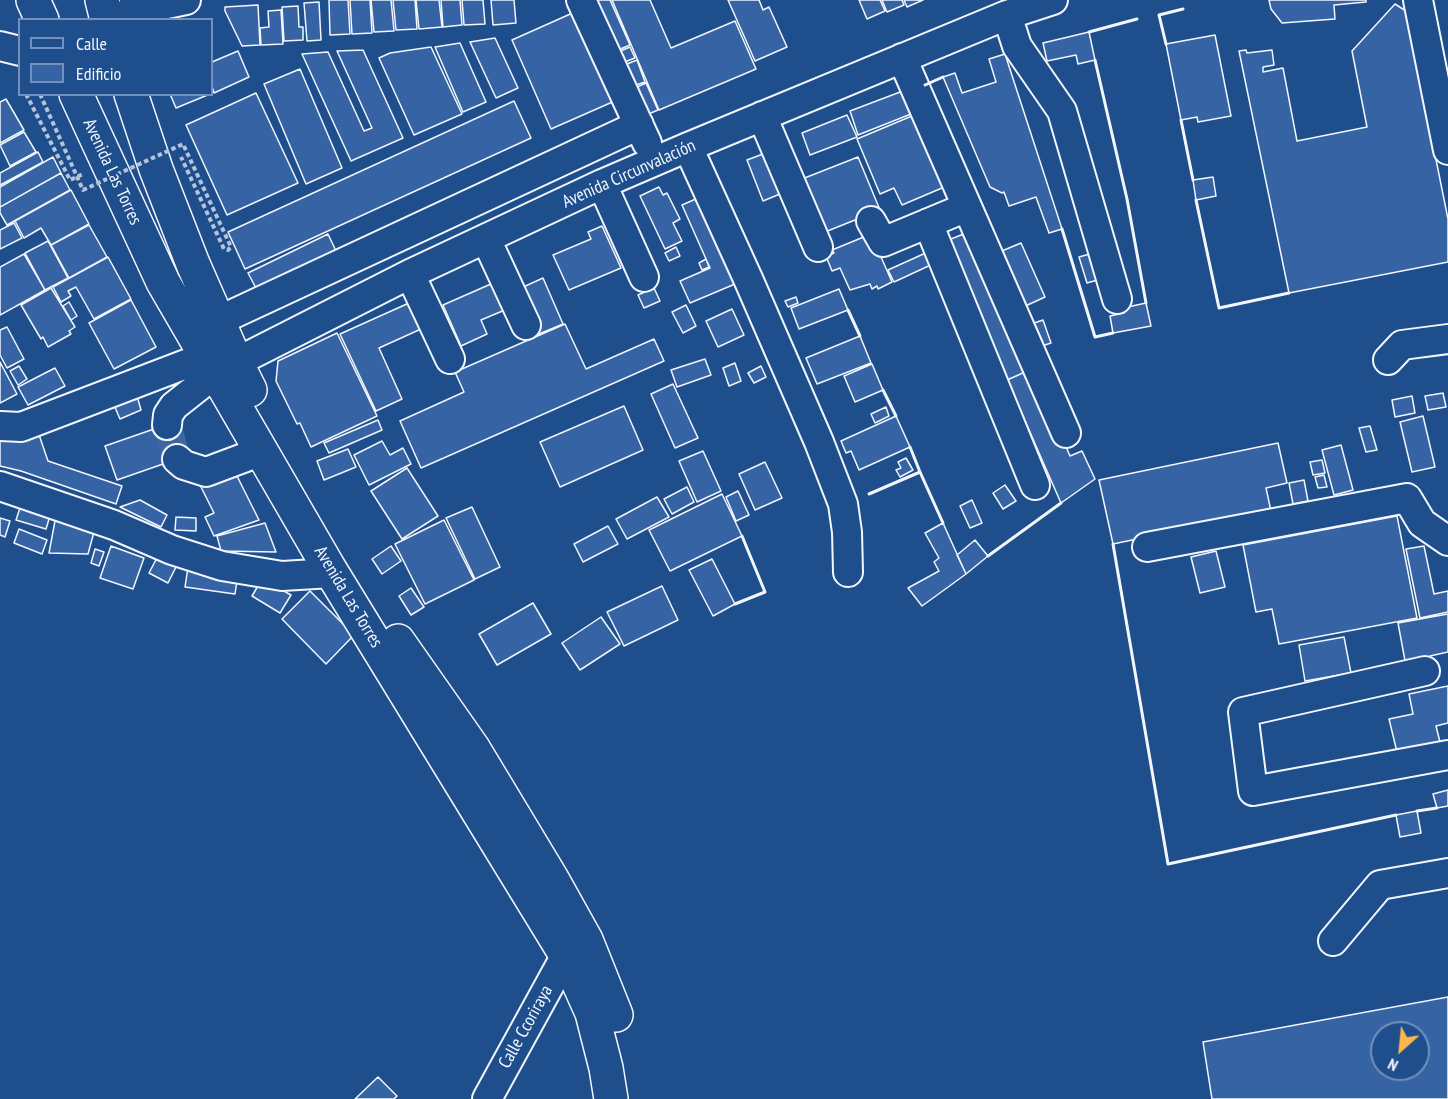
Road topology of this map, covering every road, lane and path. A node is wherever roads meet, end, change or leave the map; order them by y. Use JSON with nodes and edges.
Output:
{"nodes":[{"id":1,"x":33,"y":0,"type":"edge"},
{"id":2,"x":102,"y":0,"type":"edge"},
{"id":3,"x":186,"y":0,"type":"edge"},
{"id":4,"x":581,"y":0,"type":"edge"},
{"id":5,"x":1053,"y":0,"type":"edge"},
{"id":6,"x":1418,"y":0,"type":"edge"},
{"id":7,"x":127,"y":12,"type":"edge"},
{"id":8,"x":1007,"y":15,"type":"junction"},
{"id":9,"x":41,"y":18,"type":"edge"},
{"id":10,"x":0,"y":46,"type":"edge"},
{"id":11,"x":18,"y":50,"type":"edge"},
{"id":12,"x":902,"y":58,"type":"junction"},
{"id":13,"x":27,"y":96,"type":"edge"},
{"id":14,"x":41,"y":96,"type":"edge"},
{"id":15,"x":77,"y":96,"type":"edge"},
{"id":16,"x":132,"y":96,"type":"edge"},
{"id":17,"x":762,"y":116,"type":"junction"},
{"id":18,"x":639,"y":125,"type":"junction"},
{"id":19,"x":688,"y":147,"type":"junction"},
{"id":20,"x":1448,"y":150,"type":"edge"},
{"id":21,"x":181,"y":157,"type":"dead end"},
{"id":22,"x":655,"y":161,"type":"junction"},
{"id":23,"x":85,"y":173,"type":"dead end"},
{"id":24,"x":602,"y":184,"type":"junction"},
{"id":25,"x":967,"y":207,"type":"junction"},
{"id":26,"x":872,"y":220,"type":"dead end"},
{"id":27,"x":928,"y":224,"type":"junction"},
{"id":28,"x":486,"y":239,"type":"junction"},
{"id":29,"x":818,"y":247,"type":"dead end"},
{"id":30,"x":410,"y":274,"type":"junction"},
{"id":31,"x":644,"y":277,"type":"dead end"},
{"id":32,"x":1117,"y":299,"type":"dead end"},
{"id":33,"x":218,"y":321,"type":"junction"},
{"id":34,"x":526,"y":325,"type":"dead end"},
{"id":35,"x":1448,"y":339,"type":"edge"},
{"id":36,"x":450,"y":359,"type":"dead end"},
{"id":37,"x":1388,"y":360,"type":"dead end"},
{"id":38,"x":220,"y":364,"type":"junction"},
{"id":39,"x":167,"y":425,"type":"tunnel mouth"},
{"id":40,"x":0,"y":426,"type":"edge"},
{"id":41,"x":1066,"y":433,"type":"dead end"},
{"id":42,"x":262,"y":451,"type":"junction"},
{"id":43,"x":177,"y":459,"type":"dead end"},
{"id":44,"x":1035,"y":485,"type":"dead end"},
{"id":45,"x":0,"y":486,"type":"edge"},
{"id":46,"x":1448,"y":541,"type":"edge"},
{"id":47,"x":1146,"y":547,"type":"dead end"},
{"id":48,"x":849,"y":572,"type":"dead end"},
{"id":49,"x":332,"y":573,"type":"junction"},
{"id":50,"x":1425,"y":671,"type":"dead end"},
{"id":51,"x":1448,"y":755,"type":"edge"},
{"id":52,"x":1448,"y":873,"type":"edge"},
{"id":53,"x":1333,"y":941,"type":"dead end"},
{"id":54,"x":566,"y":955,"type":"junction"},
{"id":55,"x":487,"y":1099,"type":"edge"},
{"id":56,"x":611,"y":1099,"type":"edge"},
{"id":57,"x":631,"y":1099,"type":"edge"}],
"edges":[{"from":1,"to":9,"type":"main road"},
{"from":2,"to":7,"type":"main road"},
{"from":3,"to":7,"type":"street"},
{"from":4,"to":18,"type":"street"},
{"from":5,"to":8,"type":"street","name":"Avenida Circunvalación"},
{"from":6,"to":20,"type":"street"},
{"from":8,"to":12,"type":"street","name":"Avenida Circunvalación"},
{"from":8,"to":32,"type":"street"},
{"from":10,"to":11,"type":"street"},
{"from":12,"to":17,"type":"street","name":"Avenida Circunvalación"},
{"from":12,"to":25,"type":"street"},
{"from":13,"to":23,"type":"path"},
{"from":14,"to":21,"type":"path","bridge":true},
{"from":15,"to":38,"type":"main road","name":"Avenida Las Torres"},
{"from":16,"to":33,"type":"main road","name":"Avenida Las Torres"},
{"from":17,"to":19,"type":"street","name":"Avenida Circunvalación"},
{"from":17,"to":29,"type":"street"},
{"from":18,"to":22,"type":"street"},
{"from":18,"to":33,"type":"street"},
{"from":19,"to":22,"type":"street","name":"Avenida Circunvalación"},
{"from":19,"to":48,"type":"street"},
{"from":22,"to":24,"type":"street","name":"Avenida Circunvalación"},
{"from":24,"to":28,"type":"street","name":"Avenida Circunvalación"},
{"from":24,"to":31,"type":"street"},
{"from":25,"to":27,"type":"street"},
{"from":25,"to":41,"type":"street"},
{"from":26,"to":27,"type":"street"},
{"from":27,"to":44,"type":"street"},
{"from":28,"to":30,"type":"street","name":"Avenida Circunvalación"},
{"from":28,"to":34,"type":"street"},
{"from":30,"to":36,"type":"street"},
{"from":30,"to":38,"type":"street","name":"Avenida Circunvalación"},
{"from":33,"to":38,"type":"main road","name":"Avenida Las Torres"},
{"from":35,"to":37,"type":"street"},
{"from":38,"to":39,"type":"street"},
{"from":38,"to":40,"type":"street"},
{"from":38,"to":42,"type":"main road","name":"Avenida Las Torres"},
{"from":38,"to":57,"type":"main road","name":"Avenida Las Torres"},
{"from":42,"to":43,"type":"street"},
{"from":42,"to":49,"type":"main road","name":"Avenida Las Torres"},
{"from":45,"to":49,"type":"street"},
{"from":46,"to":47,"type":"street"},
{"from":49,"to":54,"type":"main road","name":"Avenida Las Torres"},
{"from":50,"to":51,"type":"street"},
{"from":52,"to":53,"type":"street"},
{"from":54,"to":55,"type":"street","name":"Calle Ccoriraya"},
{"from":54,"to":56,"type":"main road","name":"Avenida Las Torres"}]}
